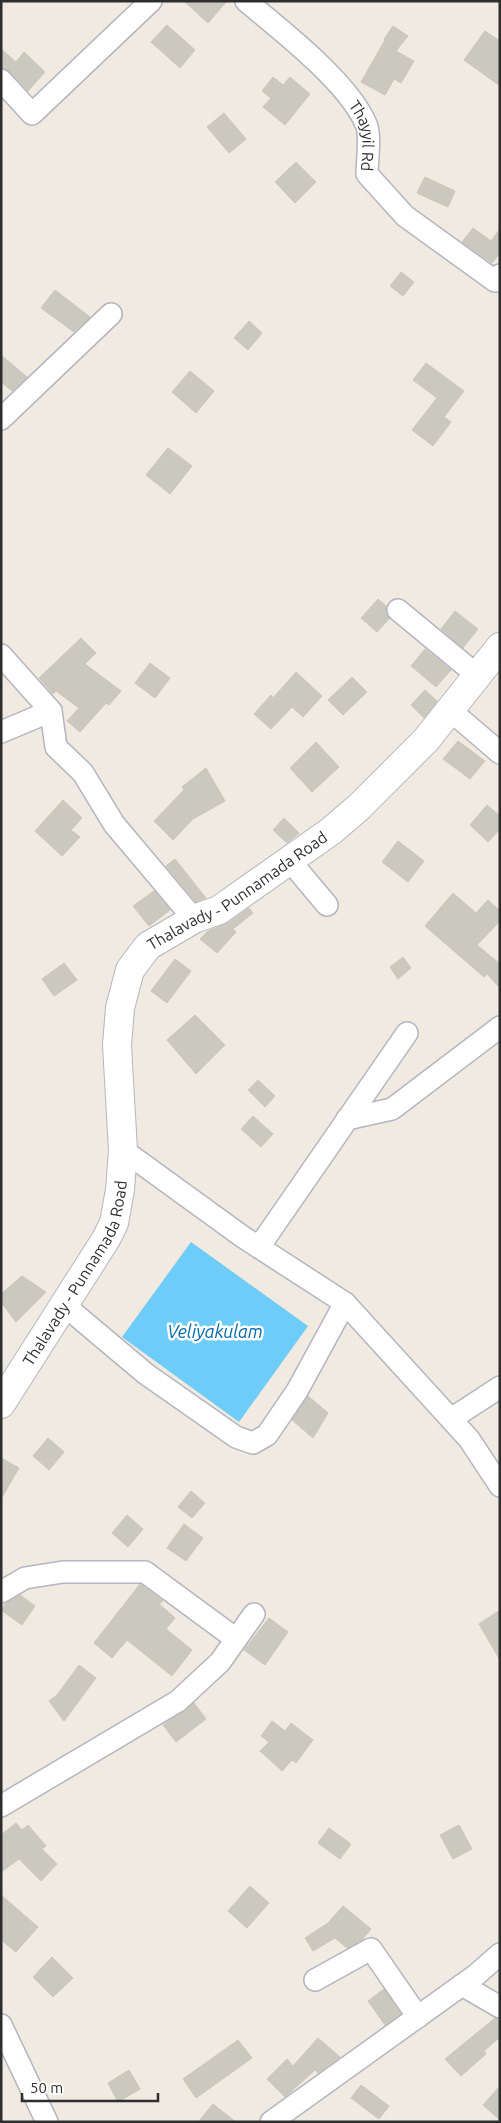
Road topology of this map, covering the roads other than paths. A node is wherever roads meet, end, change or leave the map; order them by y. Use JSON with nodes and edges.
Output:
{"nodes":[{"id":1,"x":152,"y":1,"type":"edge"},
{"id":2,"x":246,"y":1,"type":"edge"},
{"id":3,"x":1,"y":80,"type":"edge"},
{"id":4,"x":500,"y":275,"type":"edge"},
{"id":5,"x":111,"y":314,"type":"dead end"},
{"id":6,"x":1,"y":419,"type":"edge"},
{"id":7,"x":398,"y":610,"type":"dead end"},
{"id":8,"x":498,"y":653,"type":"edge"},
{"id":9,"x":1,"y":655,"type":"edge"},
{"id":10,"x":478,"y":676,"type":"junction"},
{"id":11,"x":51,"y":710,"type":"junction"},
{"id":12,"x":451,"y":711,"type":"junction"},
{"id":13,"x":1,"y":732,"type":"edge"},
{"id":14,"x":500,"y":753,"type":"edge"},
{"id":15,"x":290,"y":861,"type":"junction"},
{"id":16,"x":327,"y":905,"type":"dead end"},
{"id":17,"x":194,"y":919,"type":"junction"},
{"id":18,"x":500,"y":1028,"type":"edge"},
{"id":19,"x":407,"y":1033,"type":"dead end"},
{"id":20,"x":347,"y":1120,"type":"junction"},
{"id":21,"x":123,"y":1150,"type":"junction"},
{"id":22,"x":259,"y":1247,"type":"junction"},
{"id":23,"x":346,"y":1303,"type":"junction"},
{"id":24,"x":64,"y":1305,"type":"junction"},
{"id":25,"x":500,"y":1387,"type":"edge"},
{"id":26,"x":1,"y":1404,"type":"edge"},
{"id":27,"x":451,"y":1419,"type":"junction"},
{"id":28,"x":500,"y":1486,"type":"edge"},
{"id":29,"x":1,"y":1592,"type":"edge"},
{"id":30,"x":254,"y":1614,"type":"dead end"},
{"id":31,"x":236,"y":1640,"type":"junction"},
{"id":32,"x":1,"y":1806,"type":"edge"},
{"id":33,"x":500,"y":1954,"type":"edge"},
{"id":34,"x":315,"y":1980,"type":"dead end"},
{"id":35,"x":462,"y":1985,"type":"junction"},
{"id":36,"x":500,"y":2007,"type":"edge"},
{"id":37,"x":418,"y":2017,"type":"junction"},
{"id":38,"x":1,"y":2025,"type":"edge"},
{"id":39,"x":47,"y":2122,"type":"edge"},
{"id":40,"x":271,"y":2122,"type":"edge"}],
"edges":[{"from":1,"to":3,"type":"street"},
{"from":2,"to":4,"type":"street","name":"Thayyil Rd"},
{"from":5,"to":6,"type":"street"},
{"from":7,"to":10,"type":"street"},
{"from":8,"to":10,"type":"main road","name":"Thalavady - Punnamada Road"},
{"from":9,"to":11,"type":"street"},
{"from":10,"to":12,"type":"main road","name":"Thalavady - Punnamada Road"},
{"from":11,"to":13,"type":"street"},
{"from":11,"to":17,"type":"street"},
{"from":12,"to":14,"type":"street"},
{"from":12,"to":15,"type":"main road","name":"Thalavady - Punnamada Road"},
{"from":15,"to":16,"type":"street"},
{"from":15,"to":17,"type":"main road","name":"Thalavady - Punnamada Road"},
{"from":17,"to":21,"type":"main road","name":"Thalavady - Punnamada Road"},
{"from":18,"to":20,"type":"street"},
{"from":19,"to":20,"type":"street"},
{"from":20,"to":22,"type":"street"},
{"from":21,"to":22,"type":"street"},
{"from":21,"to":24,"type":"main road","name":"Thalavady - Punnamada Road"},
{"from":22,"to":23,"type":"street"},
{"from":23,"to":24,"type":"street"},
{"from":23,"to":27,"type":"street"},
{"from":24,"to":26,"type":"main road","name":"Thalavady - Punnamada Road"},
{"from":25,"to":27,"type":"street"},
{"from":27,"to":28,"type":"street"},
{"from":29,"to":31,"type":"street"},
{"from":30,"to":31,"type":"street"},
{"from":31,"to":32,"type":"street"},
{"from":33,"to":35,"type":"street"},
{"from":34,"to":37,"type":"street"},
{"from":35,"to":36,"type":"street"},
{"from":35,"to":37,"type":"street"},
{"from":37,"to":40,"type":"street"},
{"from":38,"to":39,"type":"street"}]}
